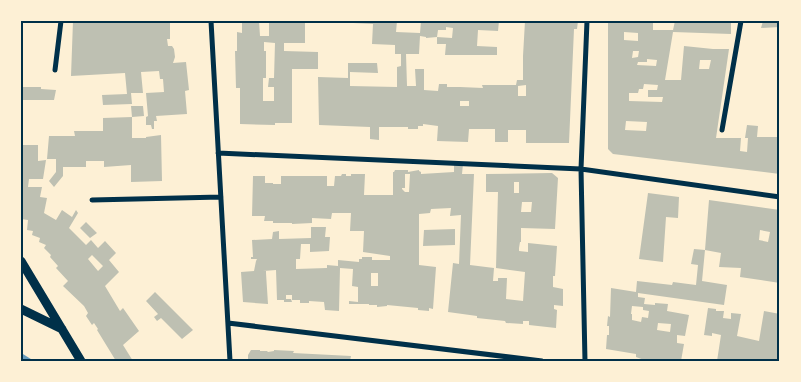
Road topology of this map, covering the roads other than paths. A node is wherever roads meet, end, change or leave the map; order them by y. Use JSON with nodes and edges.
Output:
{"nodes":[{"id":1,"x":61,"y":21,"type":"edge"},
{"id":2,"x":211,"y":21,"type":"edge"},
{"id":3,"x":587,"y":21,"type":"edge"},
{"id":4,"x":741,"y":21,"type":"edge"},
{"id":5,"x":56,"y":70,"type":"dead end"},
{"id":6,"x":722,"y":130,"type":"dead end"},
{"id":7,"x":218,"y":153,"type":"junction"},
{"id":8,"x":581,"y":169,"type":"junction"},
{"id":9,"x":221,"y":197,"type":"junction"},
{"id":10,"x":780,"y":197,"type":"edge"},
{"id":11,"x":92,"y":200,"type":"dead end"},
{"id":12,"x":21,"y":261,"type":"edge"},
{"id":13,"x":21,"y":309,"type":"edge"},
{"id":14,"x":228,"y":323,"type":"junction"},
{"id":15,"x":62,"y":329,"type":"junction"},
{"id":16,"x":81,"y":361,"type":"edge"},
{"id":17,"x":230,"y":361,"type":"edge"},
{"id":18,"x":542,"y":361,"type":"edge"},
{"id":19,"x":585,"y":361,"type":"edge"}],
"edges":[{"from":1,"to":5,"type":"street"},
{"from":2,"to":7,"type":"street"},
{"from":3,"to":8,"type":"street"},
{"from":4,"to":6,"type":"street"},
{"from":7,"to":8,"type":"street"},
{"from":7,"to":9,"type":"street"},
{"from":8,"to":10,"type":"street"},
{"from":8,"to":19,"type":"street"},
{"from":9,"to":11,"type":"street"},
{"from":9,"to":14,"type":"street"},
{"from":12,"to":15,"type":"street"},
{"from":13,"to":15,"type":"street"},
{"from":14,"to":17,"type":"street"},
{"from":14,"to":18,"type":"street"},
{"from":15,"to":16,"type":"street"}]}
